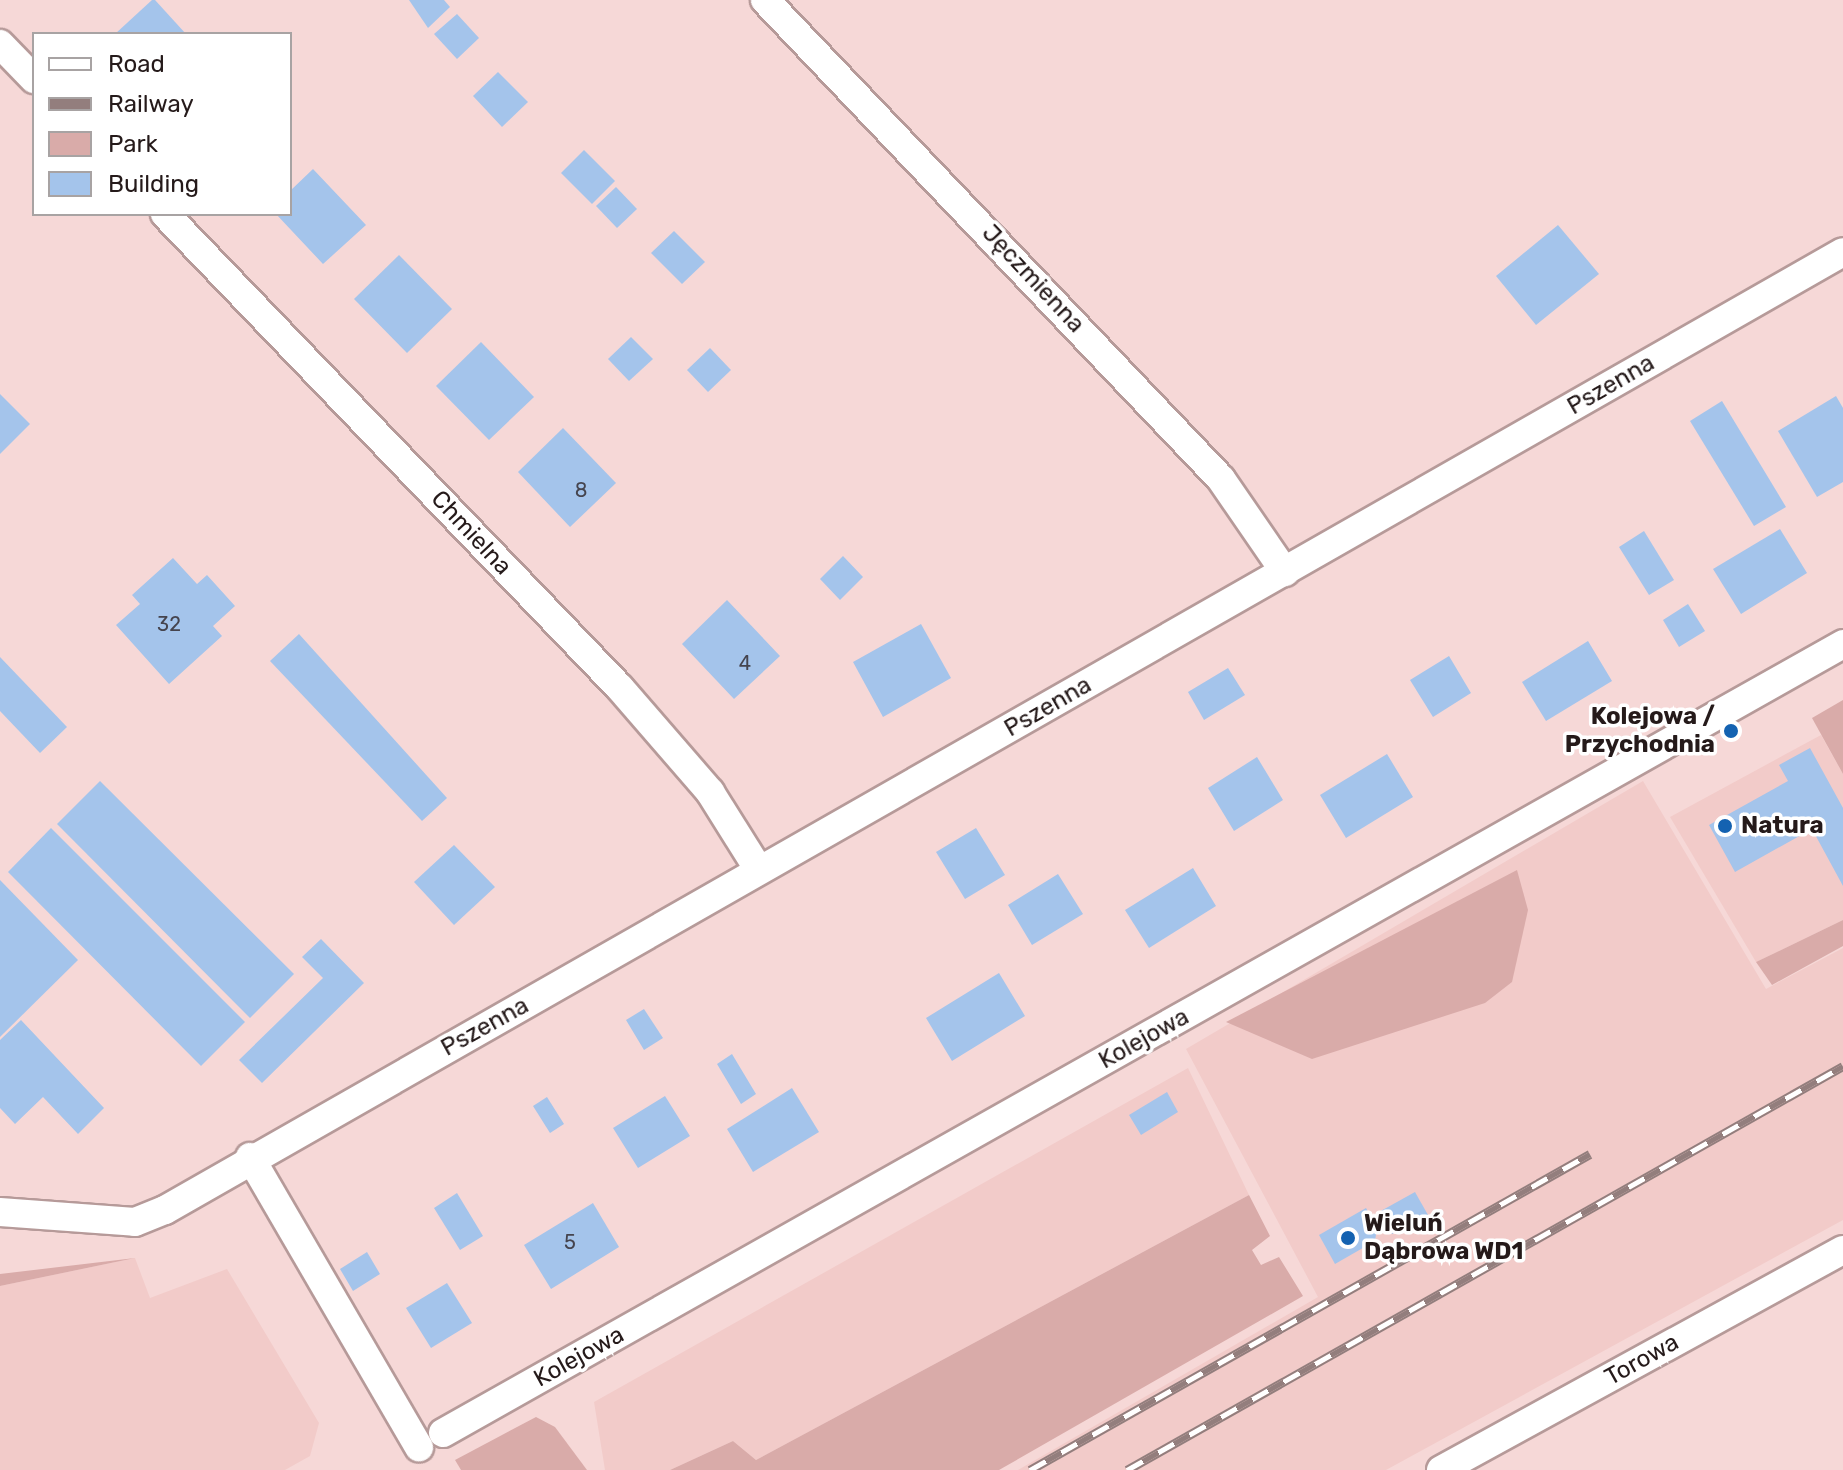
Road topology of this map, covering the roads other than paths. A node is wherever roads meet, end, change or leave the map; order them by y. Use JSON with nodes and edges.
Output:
{"nodes":[{"id":1,"x":765,"y":0,"type":"edge"},
{"id":2,"x":0,"y":44,"type":"edge"},
{"id":3,"x":32,"y":77,"type":"edge"},
{"id":4,"x":167,"y":216,"type":"edge"},
{"id":5,"x":1843,"y":252,"type":"edge"},
{"id":6,"x":1285,"y":572,"type":"junction"},
{"id":7,"x":1843,"y":644,"type":"edge"},
{"id":8,"x":757,"y":867,"type":"junction"},
{"id":9,"x":250,"y":1157,"type":"junction"},
{"id":10,"x":0,"y":1212,"type":"edge"},
{"id":11,"x":1843,"y":1250,"type":"edge"},
{"id":12,"x":1441,"y":1470,"type":"edge"}],
"edges":[{"from":1,"to":6,"type":"street","name":"Jęczmienna"},
{"from":2,"to":3,"type":"street"},
{"from":4,"to":8,"type":"street","name":"Chmielna"},
{"from":5,"to":6,"type":"street","name":"Pszenna"},
{"from":6,"to":8,"type":"street","name":"Pszenna"},
{"from":7,"to":9,"type":"street","name":"Kolejowa"},
{"from":8,"to":9,"type":"street","name":"Pszenna"},
{"from":9,"to":10,"type":"street","name":"Pszenna"},
{"from":11,"to":12,"type":"street","name":"Torowa"}]}
